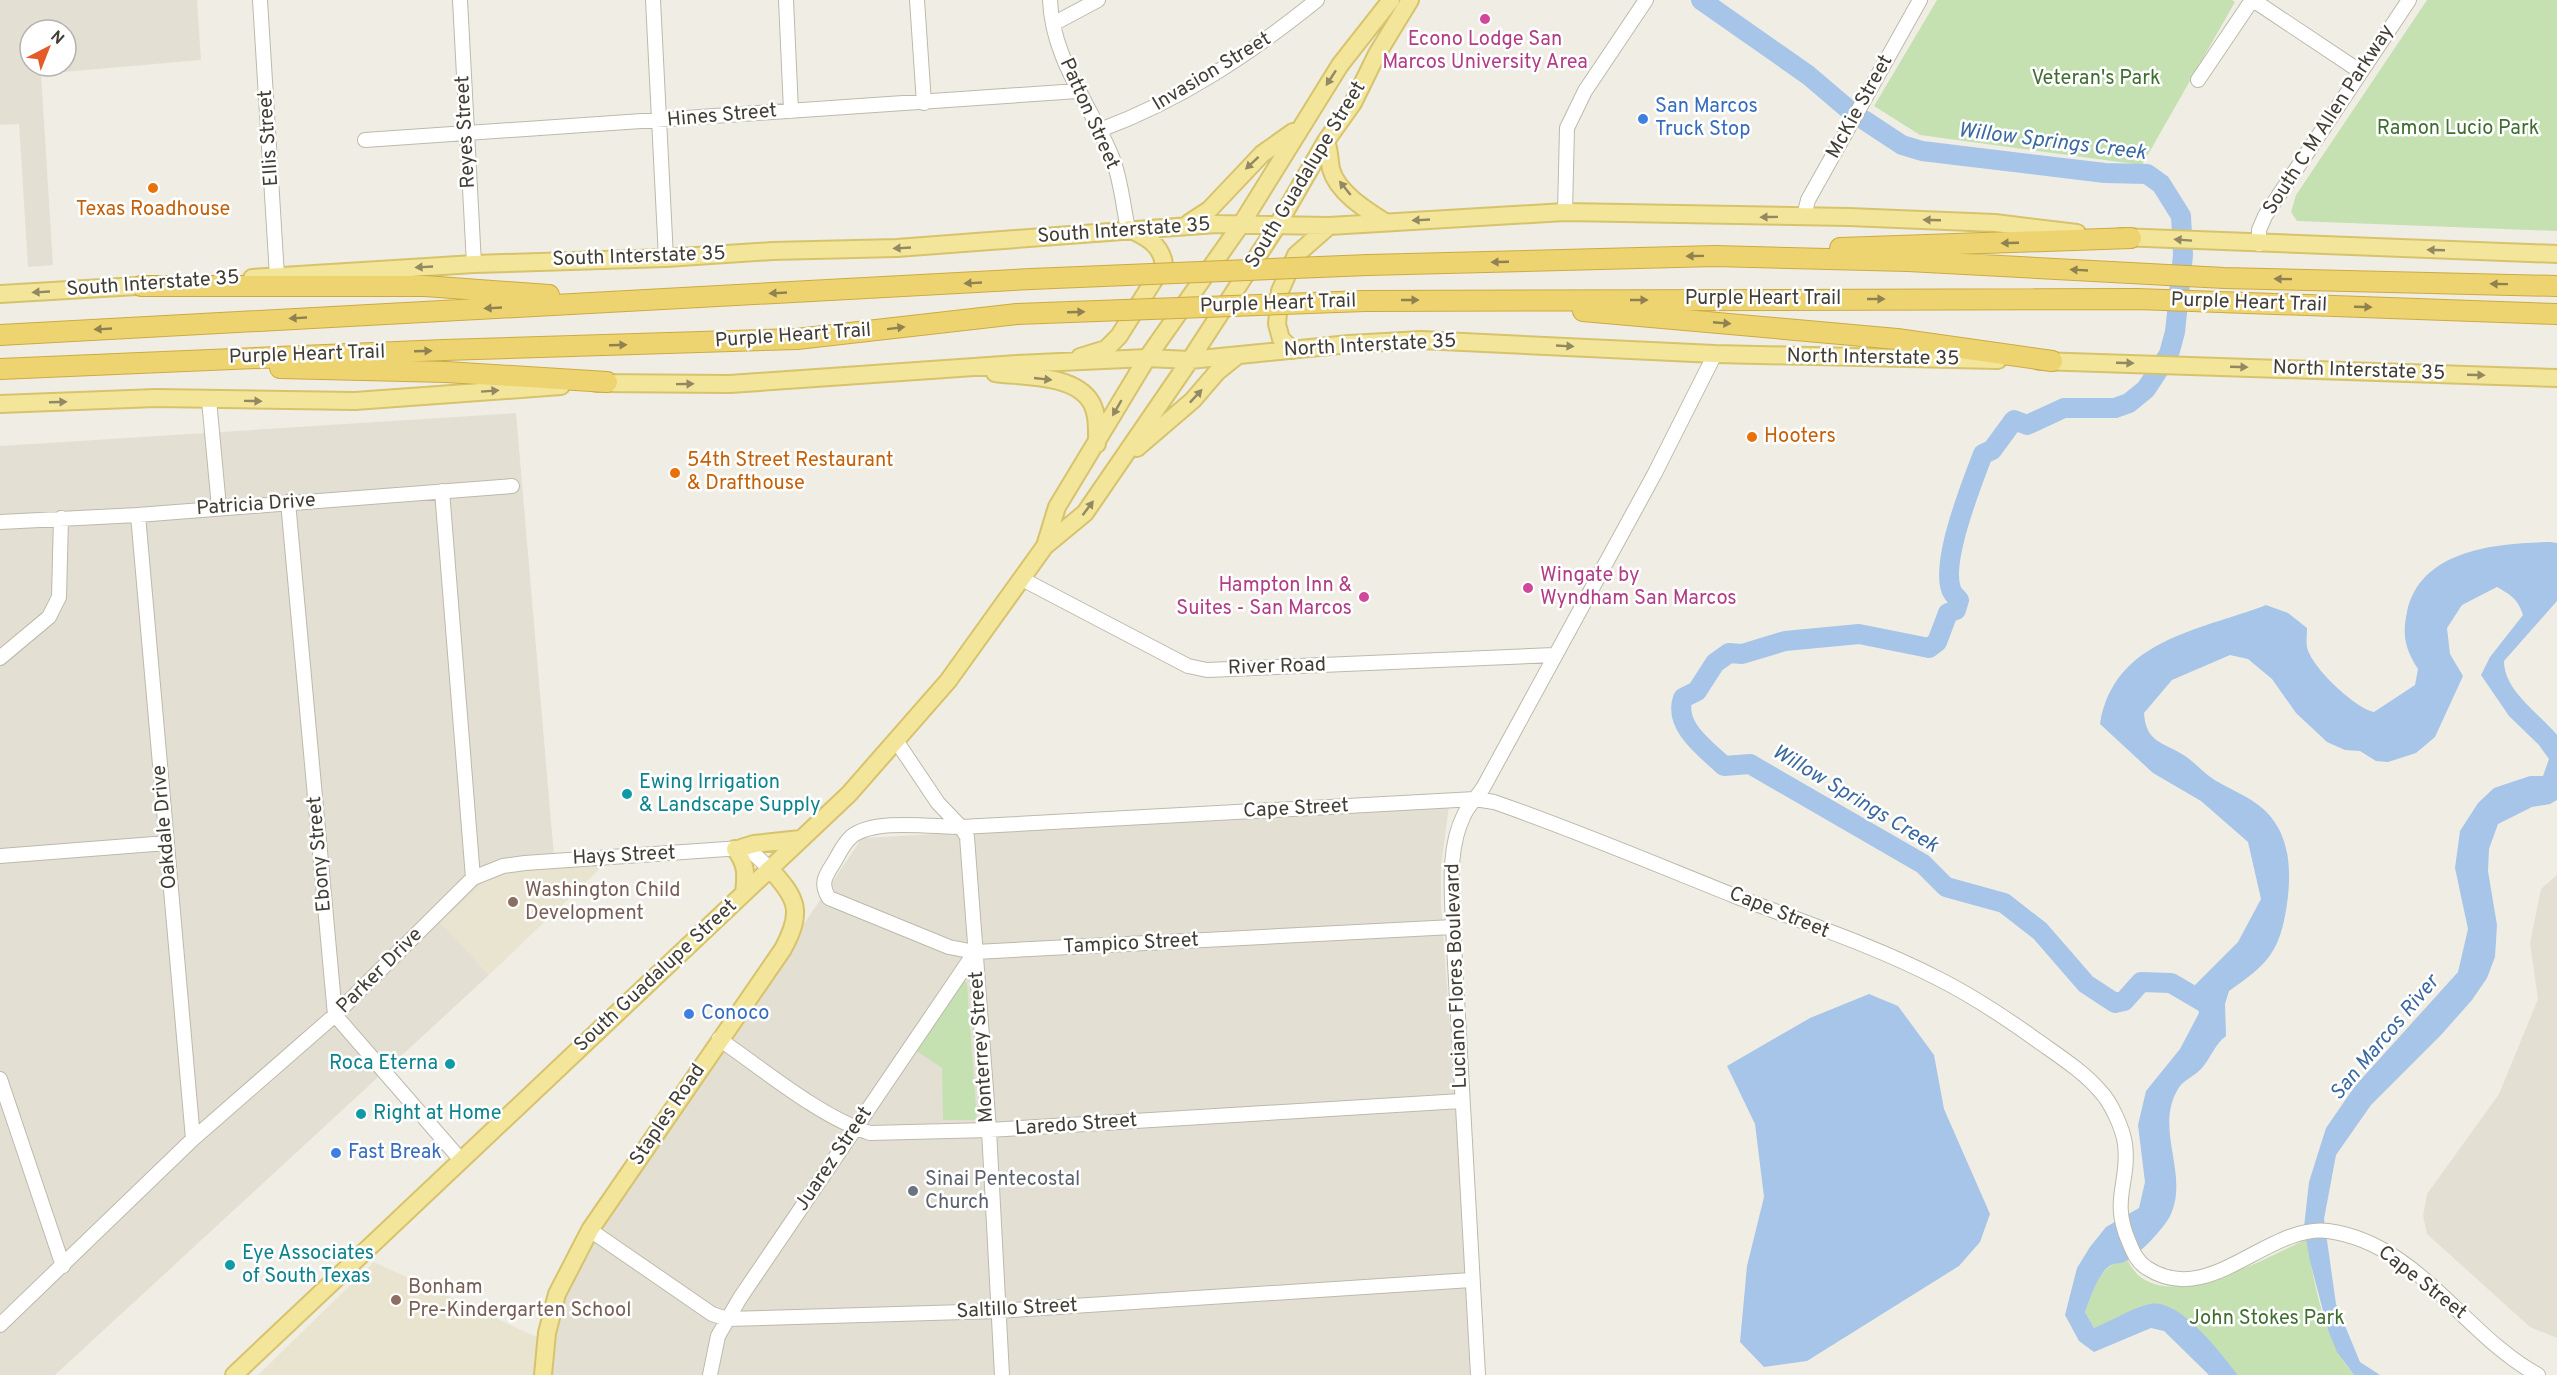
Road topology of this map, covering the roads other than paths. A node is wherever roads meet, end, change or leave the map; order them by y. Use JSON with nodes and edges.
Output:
{"nodes":[{"id":1,"x":260,"y":0,"type":"edge"},
{"id":2,"x":460,"y":0,"type":"edge"},
{"id":3,"x":653,"y":0,"type":"edge"},
{"id":4,"x":786,"y":0,"type":"edge"},
{"id":5,"x":917,"y":0,"type":"edge"},
{"id":6,"x":1050,"y":0,"type":"edge"},
{"id":7,"x":1098,"y":0,"type":"edge"},
{"id":8,"x":1317,"y":0,"type":"edge"},
{"id":9,"x":1391,"y":0,"type":"edge"},
{"id":10,"x":1410,"y":0,"type":"edge"},
{"id":11,"x":1646,"y":0,"type":"edge"},
{"id":12,"x":1920,"y":0,"type":"edge"},
{"id":13,"x":2253,"y":0,"type":"edge"},
{"id":14,"x":2409,"y":0,"type":"edge"},
{"id":15,"x":1053,"y":24,"type":"junction"},
{"id":16,"x":2361,"y":72,"type":"junction"},
{"id":17,"x":2198,"y":80,"type":"dead end"},
{"id":18,"x":1078,"y":91,"type":"junction"},
{"id":19,"x":924,"y":103,"type":"junction"},
{"id":20,"x":791,"y":111,"type":"junction"},
{"id":21,"x":659,"y":121,"type":"junction"},
{"id":22,"x":1299,"y":128,"type":"junction"},
{"id":23,"x":1100,"y":130,"type":"junction"},
{"id":24,"x":466,"y":135,"type":"junction"},
{"id":25,"x":365,"y":140,"type":"dead end"},
{"id":26,"x":1326,"y":141,"type":"junction"},
{"id":27,"x":1565,"y":212,"type":"junction"},
{"id":28,"x":1804,"y":216,"type":"junction"},
{"id":29,"x":1385,"y":222,"type":"junction"},
{"id":30,"x":1242,"y":223,"type":"junction"},
{"id":31,"x":1329,"y":225,"type":"junction"},
{"id":32,"x":1184,"y":226,"type":"junction"},
{"id":33,"x":1277,"y":226,"type":"junction"},
{"id":34,"x":1128,"y":229,"type":"junction"},
{"id":35,"x":2134,"y":237,"type":"junction"},
{"id":36,"x":2259,"y":244,"type":"junction"},
{"id":37,"x":2557,"y":254,"type":"edge"},
{"id":38,"x":1732,"y":256,"type":"junction"},
{"id":39,"x":666,"y":258,"type":"junction"},
{"id":40,"x":474,"y":264,"type":"junction"},
{"id":41,"x":1159,"y":274,"type":"junction"},
{"id":42,"x":277,"y":276,"type":"junction"},
{"id":43,"x":141,"y":286,"type":"junction"},
{"id":44,"x":2557,"y":286,"type":"edge"},
{"id":45,"x":0,"y":294,"type":"edge"},
{"id":46,"x":1455,"y":300,"type":"junction"},
{"id":47,"x":635,"y":301,"type":"junction"},
{"id":48,"x":2557,"y":314,"type":"edge"},
{"id":49,"x":0,"y":335,"type":"edge"},
{"id":50,"x":1293,"y":350,"type":"junction"},
{"id":51,"x":1715,"y":354,"type":"junction"},
{"id":52,"x":1239,"y":355,"type":"junction"},
{"id":53,"x":1147,"y":358,"type":"junction"},
{"id":54,"x":1190,"y":360,"type":"junction"},
{"id":55,"x":2061,"y":361,"type":"junction"},
{"id":56,"x":92,"y":363,"type":"junction"},
{"id":57,"x":1063,"y":363,"type":"junction"},
{"id":58,"x":965,"y":368,"type":"junction"},
{"id":59,"x":0,"y":369,"type":"edge"},
{"id":60,"x":2557,"y":378,"type":"edge"},
{"id":61,"x":607,"y":382,"type":"junction"},
{"id":62,"x":209,"y":400,"type":"junction"},
{"id":63,"x":0,"y":404,"type":"edge"},
{"id":64,"x":1096,"y":444,"type":"junction"},
{"id":65,"x":1120,"y":462,"type":"junction"},
{"id":66,"x":512,"y":486,"type":"dead end"},
{"id":67,"x":442,"y":491,"type":"junction"},
{"id":68,"x":288,"y":502,"type":"junction"},
{"id":69,"x":219,"y":507,"type":"junction"},
{"id":70,"x":138,"y":515,"type":"junction"},
{"id":71,"x":61,"y":518,"type":"junction"},
{"id":72,"x":0,"y":522,"type":"edge"},
{"id":73,"x":1044,"y":546,"type":"junction"},
{"id":74,"x":1022,"y":579,"type":"junction"},
{"id":75,"x":1554,"y":655,"type":"junction"},
{"id":76,"x":0,"y":658,"type":"edge"},
{"id":77,"x":897,"y":742,"type":"junction"},
{"id":78,"x":1475,"y":798,"type":"junction"},
{"id":79,"x":961,"y":827,"type":"junction"},
{"id":80,"x":801,"y":839,"type":"junction"},
{"id":81,"x":167,"y":843,"type":"junction"},
{"id":82,"x":738,"y":848,"type":"junction"},
{"id":83,"x":0,"y":856,"type":"edge"},
{"id":84,"x":770,"y":869,"type":"junction"},
{"id":85,"x":473,"y":878,"type":"junction"},
{"id":86,"x":824,"y":890,"type":"joint"},
{"id":87,"x":744,"y":893,"type":"junction"},
{"id":88,"x":1453,"y":927,"type":"junction"},
{"id":89,"x":975,"y":952,"type":"junction"},
{"id":90,"x":335,"y":1015,"type":"junction"},
{"id":91,"x":719,"y":1039,"type":"junction"},
{"id":92,"x":0,"y":1079,"type":"edge"},
{"id":93,"x":1461,"y":1101,"type":"junction"},
{"id":94,"x":854,"y":1128,"type":"junction"},
{"id":95,"x":988,"y":1130,"type":"junction"},
{"id":96,"x":193,"y":1139,"type":"junction"},
{"id":97,"x":460,"y":1160,"type":"junction"},
{"id":98,"x":590,"y":1230,"type":"junction"},
{"id":99,"x":63,"y":1266,"type":"junction"},
{"id":100,"x":1471,"y":1280,"type":"junction"},
{"id":101,"x":998,"y":1311,"type":"junction"},
{"id":102,"x":727,"y":1319,"type":"junction"},
{"id":103,"x":0,"y":1325,"type":"edge"},
{"id":104,"x":234,"y":1375,"type":"edge"},
{"id":105,"x":543,"y":1375,"type":"edge"},
{"id":106,"x":710,"y":1375,"type":"edge"},
{"id":107,"x":1002,"y":1375,"type":"edge"},
{"id":108,"x":1478,"y":1375,"type":"edge"},
{"id":109,"x":2538,"y":1375,"type":"edge"}],
"edges":[{"from":1,"to":42,"type":"street","name":"Ellis Street"},
{"from":2,"to":24,"type":"street","name":"Reyes Street"},
{"from":3,"to":21,"type":"street"},
{"from":4,"to":20,"type":"street"},
{"from":5,"to":19,"type":"street"},
{"from":6,"to":15,"type":"street","name":"Patton Street"},
{"from":7,"to":15,"type":"street"},
{"from":8,"to":23,"type":"street","name":"Invasion Street"},
{"from":9,"to":22,"type":"main road","name":"South Guadalupe Street","one_way":true},
{"from":10,"to":26,"type":"main road","name":"South Guadalupe Street"},
{"from":11,"to":27,"type":"street"},
{"from":12,"to":28,"type":"street","name":"McKie Street"},
{"from":13,"to":16,"type":"street"},
{"from":13,"to":17,"type":"street"},
{"from":14,"to":16,"type":"street","name":"South C M Allen Parkway"},
{"from":15,"to":18,"type":"street","name":"Patton Street"},
{"from":16,"to":36,"type":"street","name":"South C M Allen Parkway"},
{"from":18,"to":19,"type":"street","name":"Hines Street"},
{"from":18,"to":23,"type":"street","name":"Patton Street"},
{"from":19,"to":20,"type":"street","name":"Hines Street"},
{"from":20,"to":21,"type":"street","name":"Hines Street"},
{"from":21,"to":24,"type":"street","name":"Hines Street"},
{"from":21,"to":39,"type":"street"},
{"from":22,"to":30,"type":"main road","name":"South Guadalupe Street"},
{"from":22,"to":32,"type":"main road","one_way":true},
{"from":23,"to":34,"type":"street","name":"Patton Street"},
{"from":24,"to":25,"type":"street","name":"Hines Street"},
{"from":24,"to":40,"type":"street","name":"Reyes Street"},
{"from":29,"to":26,"type":"main road","one_way":true},
{"from":26,"to":33,"type":"main road","name":"South Guadalupe Street"},
{"from":28,"to":27,"type":"main road","one_way":true},
{"from":27,"to":29,"type":"main road","one_way":true},
{"from":35,"to":28,"type":"main road","one_way":true},
{"from":29,"to":31,"type":"main road"},
{"from":30,"to":32,"type":"main road","name":"South Interstate 35"},
{"from":30,"to":33,"type":"main road","name":"South Interstate 35"},
{"from":30,"to":53,"type":"main road","name":"South Guadalupe Street"},
{"from":31,"to":33,"type":"main road"},
{"from":31,"to":50,"type":"main road"},
{"from":32,"to":34,"type":"main road","name":"South Interstate 35"},
{"from":33,"to":54,"type":"main road","name":"South Guadalupe Street"},
{"from":34,"to":39,"type":"main road","name":"South Interstate 35","one_way":true},
{"from":34,"to":41,"type":"main road"},
{"from":36,"to":35,"type":"main road","one_way":true},
{"from":35,"to":38,"type":"highway","one_way":true},
{"from":37,"to":36,"type":"main road","one_way":true},
{"from":38,"to":41,"type":"highway","name":"Purple Heart Trail","one_way":true,"bridge":true},
{"from":44,"to":38,"type":"highway","name":"Purple Heart Trail","one_way":true},
{"from":39,"to":40,"type":"main road","name":"South Interstate 35"},
{"from":40,"to":42,"type":"main road","name":"South Interstate 35","one_way":true},
{"from":41,"to":47,"type":"highway","name":"Purple Heart Trail","one_way":true,"bridge":true},
{"from":41,"to":57,"type":"main road"},
{"from":42,"to":43,"type":"main road","name":"South Interstate 35"},
{"from":43,"to":45,"type":"main road","name":"South Interstate 35","one_way":true},
{"from":43,"to":47,"type":"highway"},
{"from":46,"to":48,"type":"highway","name":"Purple Heart Trail","one_way":true},
{"from":46,"to":55,"type":"highway","one_way":true},
{"from":56,"to":46,"type":"highway","name":"Purple Heart Trail","one_way":true,"bridge":true},
{"from":47,"to":49,"type":"highway","name":"Purple Heart Trail","one_way":true},
{"from":50,"to":51,"type":"main road","name":"North Interstate 35","one_way":true},
{"from":50,"to":52,"type":"main road","name":"North Interstate 35"},
{"from":51,"to":55,"type":"main road","name":"North Interstate 35"},
{"from":51,"to":75,"type":"street","name":"Luciano Flores Boulevard"},
{"from":52,"to":54,"type":"main road","name":"North Interstate 35"},
{"from":65,"to":52,"type":"main road","one_way":true},
{"from":53,"to":54,"type":"main road"},
{"from":53,"to":57,"type":"main road"},
{"from":53,"to":64,"type":"main road","name":"South Guadalupe Street","one_way":true},
{"from":54,"to":65,"type":"main road","name":"South Guadalupe Street"},
{"from":55,"to":60,"type":"main road","name":"North Interstate 35","one_way":true},
{"from":56,"to":59,"type":"highway","name":"Purple Heart Trail"},
{"from":56,"to":61,"type":"highway"},
{"from":57,"to":58,"type":"main road"},
{"from":61,"to":58,"type":"main road","one_way":true},
{"from":58,"to":64,"type":"main road","one_way":true},
{"from":62,"to":61,"type":"main road","one_way":true},
{"from":63,"to":62,"type":"main road","one_way":true},
{"from":62,"to":69,"type":"street"},
{"from":64,"to":73,"type":"main road","name":"South Guadalupe Street"},
{"from":73,"to":65,"type":"main road","name":"South Guadalupe Street","one_way":true},
{"from":66,"to":67,"type":"street","name":"Patricia Drive"},
{"from":67,"to":68,"type":"street","name":"Patricia Drive"},
{"from":67,"to":85,"type":"street"},
{"from":68,"to":69,"type":"street","name":"Patricia Drive"},
{"from":68,"to":90,"type":"street","name":"Ebony Street"},
{"from":69,"to":70,"type":"street","name":"Patricia Drive"},
{"from":70,"to":71,"type":"street","name":"Patricia Drive"},
{"from":70,"to":81,"type":"street","name":"Oakdale Drive"},
{"from":71,"to":72,"type":"street","name":"Patricia Drive"},
{"from":71,"to":76,"type":"street"},
{"from":73,"to":74,"type":"main road","name":"South Guadalupe Street"},
{"from":74,"to":75,"type":"street","name":"River Road"},
{"from":74,"to":77,"type":"main road","name":"South Guadalupe Street"},
{"from":75,"to":78,"type":"street","name":"Luciano Flores Boulevard"},
{"from":77,"to":79,"type":"street","name":"Monterrey Street"},
{"from":77,"to":80,"type":"main road","name":"South Guadalupe Street"},
{"from":78,"to":79,"type":"street","name":"Cape Street"},
{"from":78,"to":88,"type":"street","name":"Luciano Flores Boulevard"},
{"from":78,"to":109,"type":"street","name":"Cape Street"},
{"from":79,"to":86,"type":"street","name":"Cape Street"},
{"from":79,"to":89,"type":"street","name":"Monterrey Street"},
{"from":80,"to":82,"type":"main road"},
{"from":80,"to":84,"type":"main road","name":"South Guadalupe Street"},
{"from":81,"to":83,"type":"street"},
{"from":81,"to":96,"type":"street","name":"Oakdale Drive"},
{"from":82,"to":84,"type":"street"},
{"from":82,"to":85,"type":"street","name":"Hays Street"},
{"from":82,"to":87,"type":"main road"},
{"from":84,"to":87,"type":"main road","name":"South Guadalupe Street"},
{"from":84,"to":91,"type":"main road","name":"Staples Road"},
{"from":85,"to":90,"type":"street","name":"Parker Drive"},
{"from":86,"to":89,"type":"street","name":"Tampico Street"},
{"from":87,"to":97,"type":"main road","name":"South Guadalupe Street"},
{"from":88,"to":89,"type":"street","name":"Tampico Street"},
{"from":88,"to":93,"type":"street","name":"Luciano Flores Boulevard"},
{"from":89,"to":94,"type":"street","name":"Juarez Street"},
{"from":89,"to":95,"type":"street","name":"Monterrey Street"},
{"from":90,"to":96,"type":"street","name":"Parker Drive"},
{"from":90,"to":97,"type":"street"},
{"from":91,"to":94,"type":"street","name":"Laredo Street"},
{"from":91,"to":98,"type":"main road","name":"Staples Road"},
{"from":92,"to":99,"type":"street"},
{"from":93,"to":95,"type":"street","name":"Laredo Street"},
{"from":93,"to":100,"type":"street","name":"Luciano Flores Boulevard"},
{"from":94,"to":95,"type":"street","name":"Laredo Street"},
{"from":94,"to":102,"type":"street","name":"Juarez Street"},
{"from":95,"to":101,"type":"street","name":"Monterrey Street"},
{"from":96,"to":99,"type":"street","name":"Parker Drive"},
{"from":97,"to":104,"type":"main road","name":"South Guadalupe Street"},
{"from":98,"to":102,"type":"street","name":"Saltillo Street"},
{"from":98,"to":105,"type":"main road","name":"Staples Road"},
{"from":99,"to":103,"type":"street","name":"Parker Drive"},
{"from":100,"to":101,"type":"street","name":"Saltillo Street"},
{"from":100,"to":108,"type":"street","name":"Luciano Flores Boulevard"},
{"from":101,"to":102,"type":"street","name":"Saltillo Street"},
{"from":101,"to":107,"type":"street","name":"Monterrey Street"},
{"from":102,"to":106,"type":"street","name":"Juarez Street"}]}
